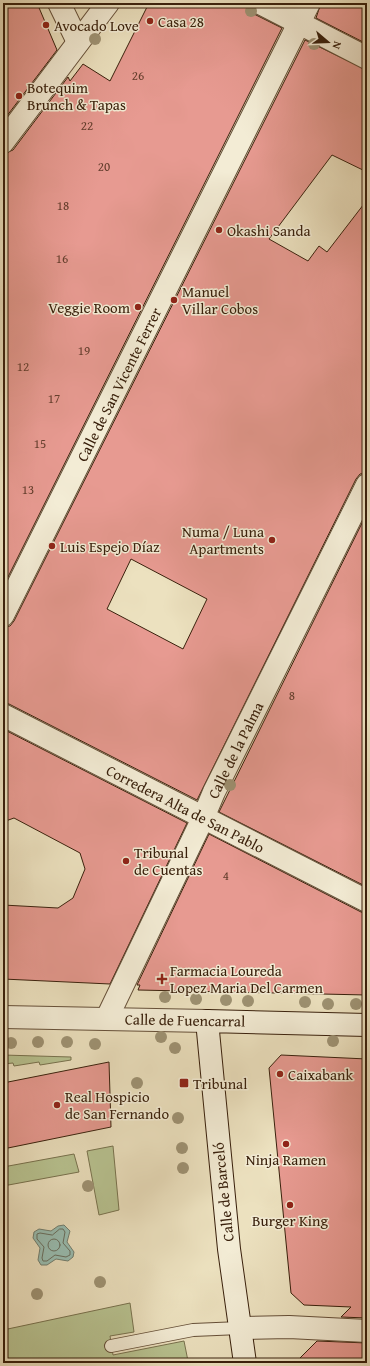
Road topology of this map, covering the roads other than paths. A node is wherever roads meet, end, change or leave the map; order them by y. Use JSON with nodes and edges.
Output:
{"nodes":[{"id":1,"x":59,"y":3,"type":"edge"},
{"id":2,"x":108,"y":3,"type":"edge"},
{"id":3,"x":260,"y":3,"type":"edge"},
{"id":4,"x":309,"y":3,"type":"edge"},
{"id":5,"x":299,"y":24,"type":"junction"},
{"id":6,"x":78,"y":42,"type":"junction"},
{"id":7,"x":367,"y":58,"type":"edge"},
{"id":8,"x":3,"y":142,"type":"edge"},
{"id":9,"x":367,"y":485,"type":"edge"},
{"id":10,"x":3,"y":614,"type":"edge"},
{"id":11,"x":3,"y":715,"type":"edge"},
{"id":12,"x":203,"y":818,"type":"junction"},
{"id":13,"x":367,"y":901,"type":"edge"},
{"id":14,"x":3,"y":1017,"type":"edge"},
{"id":15,"x":107,"y":1018,"type":"junction"},
{"id":16,"x":207,"y":1020,"type":"junction"},
{"id":17,"x":367,"y":1025,"type":"edge"},
{"id":18,"x":240,"y":1328,"type":"junction"},
{"id":19,"x":367,"y":1331,"type":"edge"},
{"id":20,"x":111,"y":1346,"type":"dead end"},
{"id":21,"x":245,"y":1363,"type":"edge"}],
"edges":[{"from":1,"to":6,"type":"street"},
{"from":2,"to":6,"type":"street"},
{"from":3,"to":5,"type":"street"},
{"from":4,"to":5,"type":"street","name":"Calle de San Vicente Ferrer"},
{"from":5,"to":7,"type":"street"},
{"from":5,"to":10,"type":"street","name":"Calle de San Vicente Ferrer"},
{"from":6,"to":8,"type":"street"},
{"from":9,"to":12,"type":"street","name":"Calle de la Palma"},
{"from":11,"to":12,"type":"street","name":"Corredera Alta de San Pablo"},
{"from":12,"to":13,"type":"street","name":"Corredera Alta de San Pablo"},
{"from":12,"to":15,"type":"street","name":"Calle de la Palma"},
{"from":14,"to":15,"type":"street","name":"Calle de Fuencarral"},
{"from":15,"to":16,"type":"street","name":"Calle de Fuencarral"},
{"from":16,"to":17,"type":"street","name":"Calle de Fuencarral"},
{"from":16,"to":18,"type":"street","name":"Calle de Barceló"},
{"from":18,"to":19,"type":"street"},
{"from":18,"to":20,"type":"lane"},
{"from":18,"to":21,"type":"street","name":"Calle de Barceló"}]}
